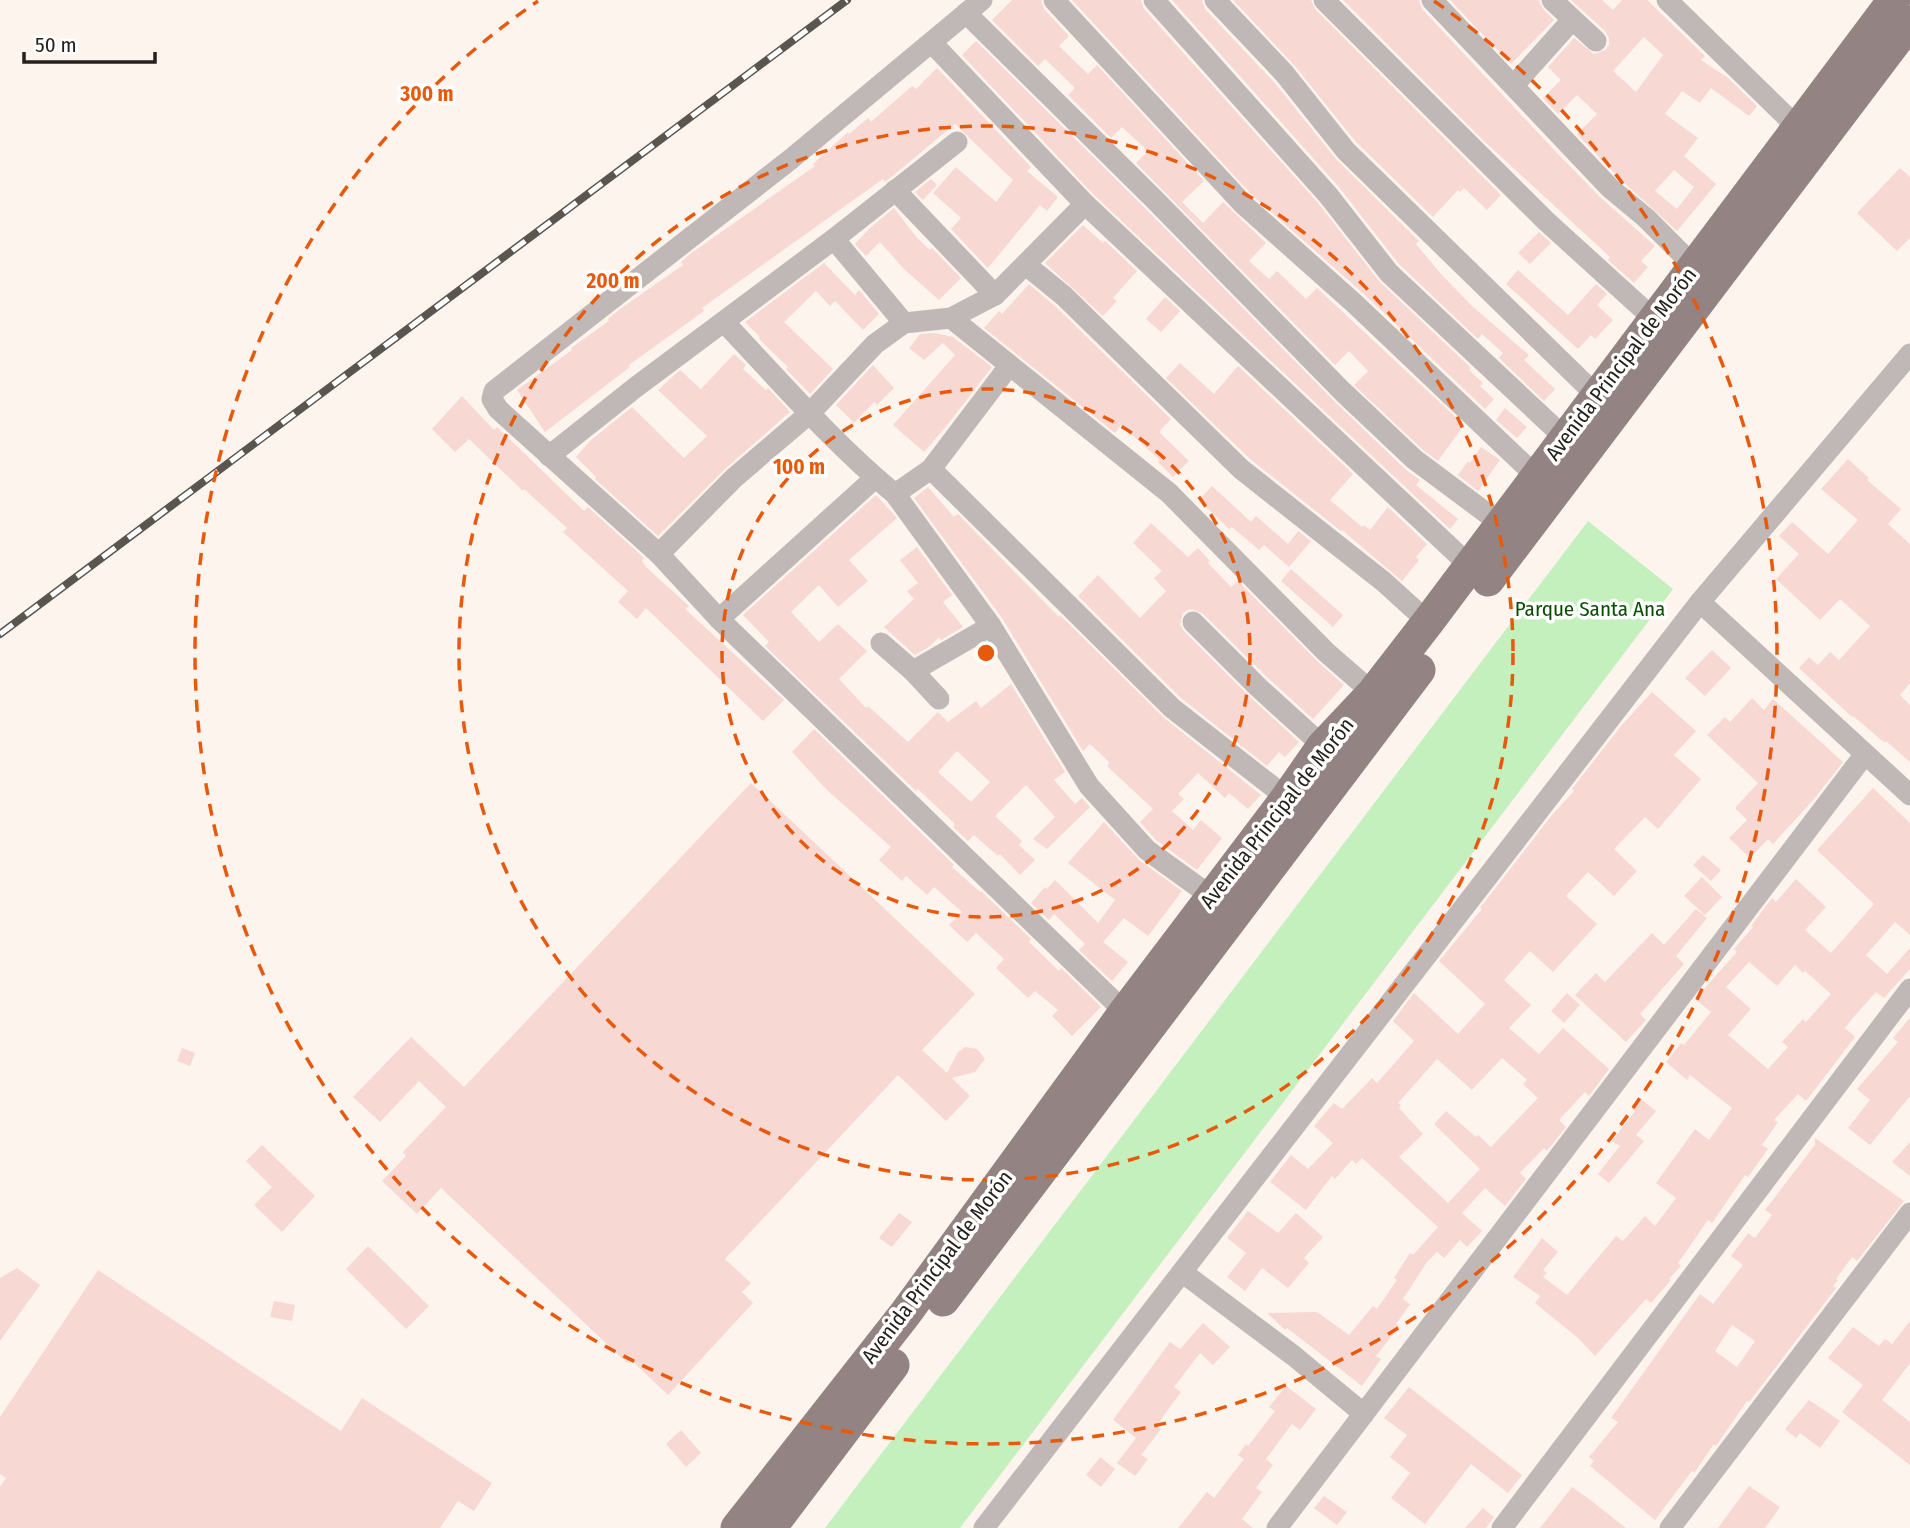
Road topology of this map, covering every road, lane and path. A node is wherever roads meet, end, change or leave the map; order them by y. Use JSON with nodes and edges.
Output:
{"nodes":[{"id":1,"x":982,"y":0,"type":"edge"},
{"id":2,"x":1054,"y":0,"type":"edge"},
{"id":3,"x":1154,"y":0,"type":"edge"},
{"id":4,"x":1215,"y":0,"type":"edge"},
{"id":5,"x":1324,"y":0,"type":"edge"},
{"id":6,"x":1432,"y":0,"type":"edge"},
{"id":7,"x":1552,"y":0,"type":"edge"},
{"id":8,"x":1667,"y":0,"type":"edge"},
{"id":9,"x":1894,"y":0,"type":"edge"},
{"id":10,"x":966,"y":13,"type":"junction"},
{"id":11,"x":1572,"y":20,"type":"junction"},
{"id":12,"x":1910,"y":22,"type":"edge"},
{"id":13,"x":1596,"y":41,"type":"dead end"},
{"id":14,"x":932,"y":43,"type":"junction"},
{"id":15,"x":1514,"y":85,"type":"junction"},
{"id":16,"x":1799,"y":129,"type":"junction"},
{"id":17,"x":957,"y":142,"type":"dead end"},
{"id":18,"x":895,"y":190,"type":"junction"},
{"id":19,"x":1085,"y":204,"type":"junction"},
{"id":20,"x":834,"y":239,"type":"junction"},
{"id":21,"x":1026,"y":265,"type":"junction"},
{"id":22,"x":1695,"y":267,"type":"junction"},
{"id":23,"x":995,"y":295,"type":"junction"},
{"id":24,"x":951,"y":318,"type":"junction"},
{"id":25,"x":1655,"y":320,"type":"junction"},
{"id":26,"x":724,"y":322,"type":"junction"},
{"id":27,"x":904,"y":323,"type":"junction"},
{"id":28,"x":1910,"y":354,"type":"edge"},
{"id":29,"x":1009,"y":366,"type":"junction"},
{"id":30,"x":1596,"y":395,"type":"junction"},
{"id":31,"x":810,"y":413,"type":"junction"},
{"id":32,"x":1564,"y":438,"type":"junction"},
{"id":33,"x":549,"y":456,"type":"junction"},
{"id":34,"x":931,"y":469,"type":"junction"},
{"id":35,"x":1536,"y":476,"type":"junction"},
{"id":36,"x":875,"y":478,"type":"junction"},
{"id":37,"x":895,"y":494,"type":"junction"},
{"id":38,"x":1501,"y":524,"type":"junction"},
{"id":39,"x":659,"y":554,"type":"junction"},
{"id":40,"x":1470,"y":566,"type":"junction"},
{"id":41,"x":1700,"y":602,"type":"junction"},
{"id":42,"x":719,"y":619,"type":"junction"},
{"id":43,"x":1193,"y":622,"type":"dead end"},
{"id":44,"x":1429,"y":622,"type":"junction"},
{"id":45,"x":991,"y":626,"type":"junction"},
{"id":46,"x":881,"y":643,"type":"dead end"},
{"id":47,"x":913,"y":671,"type":"junction"},
{"id":48,"x":1373,"y":693,"type":"junction"},
{"id":49,"x":939,"y":699,"type":"dead end"},
{"id":50,"x":1323,"y":746,"type":"junction"},
{"id":51,"x":1865,"y":754,"type":"junction"},
{"id":52,"x":1910,"y":795,"type":"edge"},
{"id":53,"x":1287,"y":798,"type":"junction"},
{"id":54,"x":1212,"y":897,"type":"junction"},
{"id":55,"x":1910,"y":989,"type":"edge"},
{"id":56,"x":1125,"y":1012,"type":"junction"},
{"id":57,"x":1910,"y":1213,"type":"edge"},
{"id":58,"x":1182,"y":1272,"type":"junction"},
{"id":59,"x":1364,"y":1414,"type":"junction"},
{"id":60,"x":737,"y":1528,"type":"edge"},
{"id":61,"x":770,"y":1528,"type":"edge"},
{"id":62,"x":984,"y":1528,"type":"edge"},
{"id":63,"x":1277,"y":1528,"type":"edge"},
{"id":64,"x":1502,"y":1528,"type":"edge"},
{"id":65,"x":1670,"y":1528,"type":"edge"}],
"edges":[{"from":1,"to":10,"type":"street"},
{"from":2,"to":35,"type":"street"},
{"from":3,"to":32,"type":"street"},
{"from":4,"to":30,"type":"street"},
{"from":5,"to":25,"type":"street"},
{"from":6,"to":15,"type":"street"},
{"from":7,"to":11,"type":"street"},
{"from":8,"to":16,"type":"street"},
{"from":9,"to":16,"type":"main road","name":"Avenida Principal de Morón"},
{"from":10,"to":14,"type":"street"},
{"from":10,"to":38,"type":"street"},
{"from":11,"to":13,"type":"street"},
{"from":11,"to":15,"type":"street"},
{"from":12,"to":61,"type":"main road","name":"Avenida Principal de Morón"},
{"from":14,"to":19,"type":"street"},
{"from":14,"to":33,"type":"street"},
{"from":15,"to":22,"type":"street"},
{"from":16,"to":22,"type":"main road","name":"Avenida Principal de Morón"},
{"from":17,"to":18,"type":"street"},
{"from":18,"to":20,"type":"street"},
{"from":18,"to":23,"type":"street"},
{"from":19,"to":21,"type":"street"},
{"from":19,"to":40,"type":"street"},
{"from":20,"to":26,"type":"street"},
{"from":20,"to":27,"type":"street"},
{"from":21,"to":23,"type":"street"},
{"from":21,"to":44,"type":"street"},
{"from":22,"to":25,"type":"main road","name":"Avenida Principal de Morón"},
{"from":23,"to":24,"type":"street"},
{"from":24,"to":27,"type":"street"},
{"from":24,"to":29,"type":"street"},
{"from":25,"to":30,"type":"main road","name":"Avenida Principal de Morón"},
{"from":26,"to":31,"type":"street"},
{"from":26,"to":33,"type":"street"},
{"from":27,"to":31,"type":"street"},
{"from":28,"to":41,"type":"street"},
{"from":29,"to":34,"type":"street"},
{"from":29,"to":48,"type":"street"},
{"from":30,"to":32,"type":"main road","name":"Avenida Principal de Morón"},
{"from":31,"to":36,"type":"street"},
{"from":31,"to":39,"type":"street"},
{"from":32,"to":35,"type":"main road","name":"Avenida Principal de Morón"},
{"from":33,"to":39,"type":"street"},
{"from":34,"to":37,"type":"street"},
{"from":34,"to":53,"type":"street"},
{"from":35,"to":38,"type":"main road","name":"Avenida Principal de Morón"},
{"from":36,"to":37,"type":"street"},
{"from":36,"to":42,"type":"street"},
{"from":37,"to":45,"type":"street"},
{"from":38,"to":40,"type":"main road","name":"Avenida Principal de Morón"},
{"from":39,"to":42,"type":"street"},
{"from":40,"to":44,"type":"main road","name":"Avenida Principal de Morón"},
{"from":41,"to":51,"type":"street"},
{"from":41,"to":58,"type":"street"},
{"from":42,"to":56,"type":"street"},
{"from":43,"to":50,"type":"street"},
{"from":44,"to":48,"type":"main road","name":"Avenida Principal de Morón"},
{"from":45,"to":47,"type":"street"},
{"from":45,"to":54,"type":"street"},
{"from":46,"to":47,"type":"street"},
{"from":47,"to":49,"type":"street"},
{"from":48,"to":50,"type":"main road","name":"Avenida Principal de Morón"},
{"from":50,"to":53,"type":"main road","name":"Avenida Principal de Morón"},
{"from":51,"to":52,"type":"street"},
{"from":51,"to":59,"type":"street"},
{"from":53,"to":54,"type":"main road","name":"Avenida Principal de Morón"},
{"from":54,"to":56,"type":"main road","name":"Avenida Principal de Morón"},
{"from":55,"to":64,"type":"street"},
{"from":56,"to":60,"type":"main road","name":"Avenida Principal de Morón"},
{"from":57,"to":65,"type":"street"},
{"from":58,"to":59,"type":"street"},
{"from":58,"to":62,"type":"street"},
{"from":59,"to":63,"type":"street"}]}
